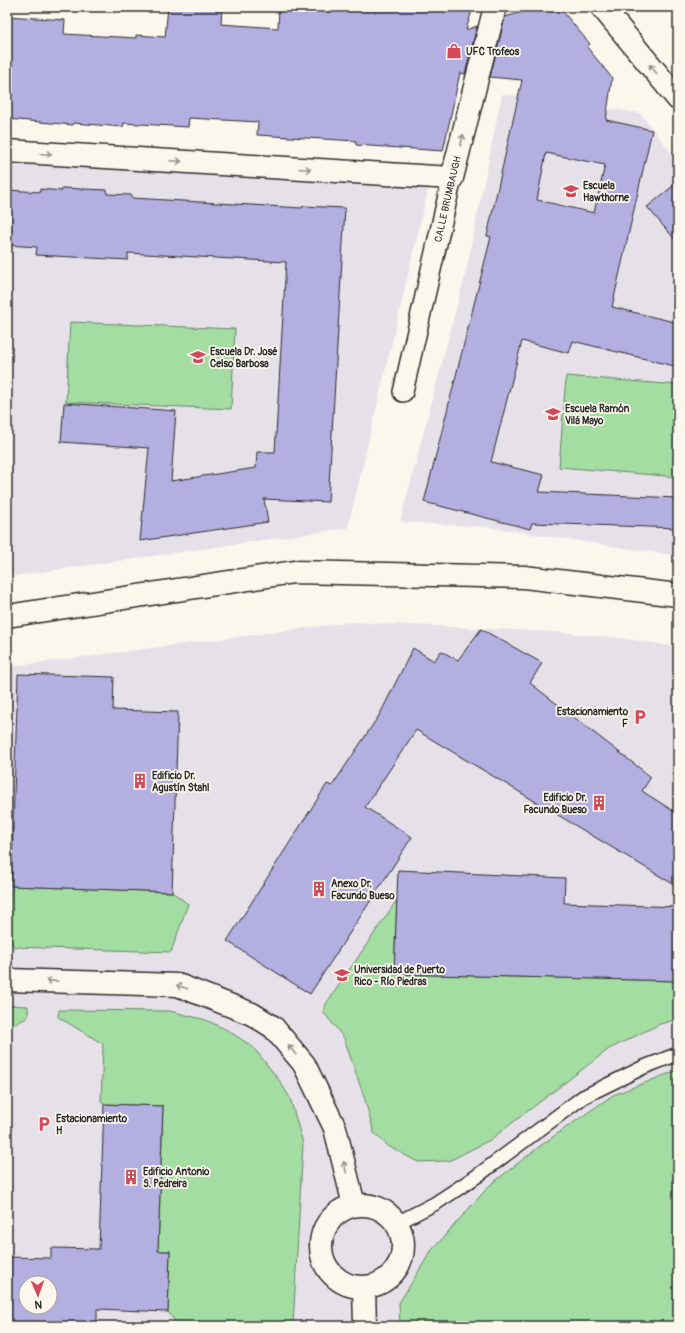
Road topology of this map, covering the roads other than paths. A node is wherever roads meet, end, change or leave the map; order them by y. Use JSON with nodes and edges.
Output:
{"nodes":[{"id":1,"x":496,"y":7,"type":"edge"},
{"id":2,"x":602,"y":7,"type":"edge"},
{"id":3,"x":678,"y":99,"type":"edge"},
{"id":4,"x":7,"y":152,"type":"edge"},
{"id":5,"x":452,"y":178,"type":"junction"},
{"id":6,"x":403,"y":392,"type":"dead end"},
{"id":7,"x":678,"y":595,"type":"edge"},
{"id":8,"x":7,"y":616,"type":"edge"},
{"id":9,"x":7,"y":980,"type":"edge"},
{"id":10,"x":678,"y":1054,"type":"edge"},
{"id":11,"x":354,"y":1205,"type":"junction"},
{"id":12,"x":397,"y":1223,"type":"junction"},
{"id":13,"x":364,"y":1287,"type":"junction"},
{"id":14,"x":365,"y":1326,"type":"edge"}],
"edges":[{"from":5,"to":1,"type":"street","name":"CALLE BRUMBAUGH","one_way":true},
{"from":3,"to":2,"type":"street","one_way":true},
{"from":4,"to":5,"type":"street","one_way":true},
{"from":5,"to":6,"type":"street","name":"CALLE BRUMBAUGH"},
{"from":7,"to":8,"type":"street"},
{"from":11,"to":9,"type":"street","one_way":true},
{"from":10,"to":12,"type":"lane"},
{"from":11,"to":12,"type":"street"},
{"from":11,"to":13,"type":"street"},
{"from":12,"to":13,"type":"street"},
{"from":13,"to":14,"type":"street"}]}
